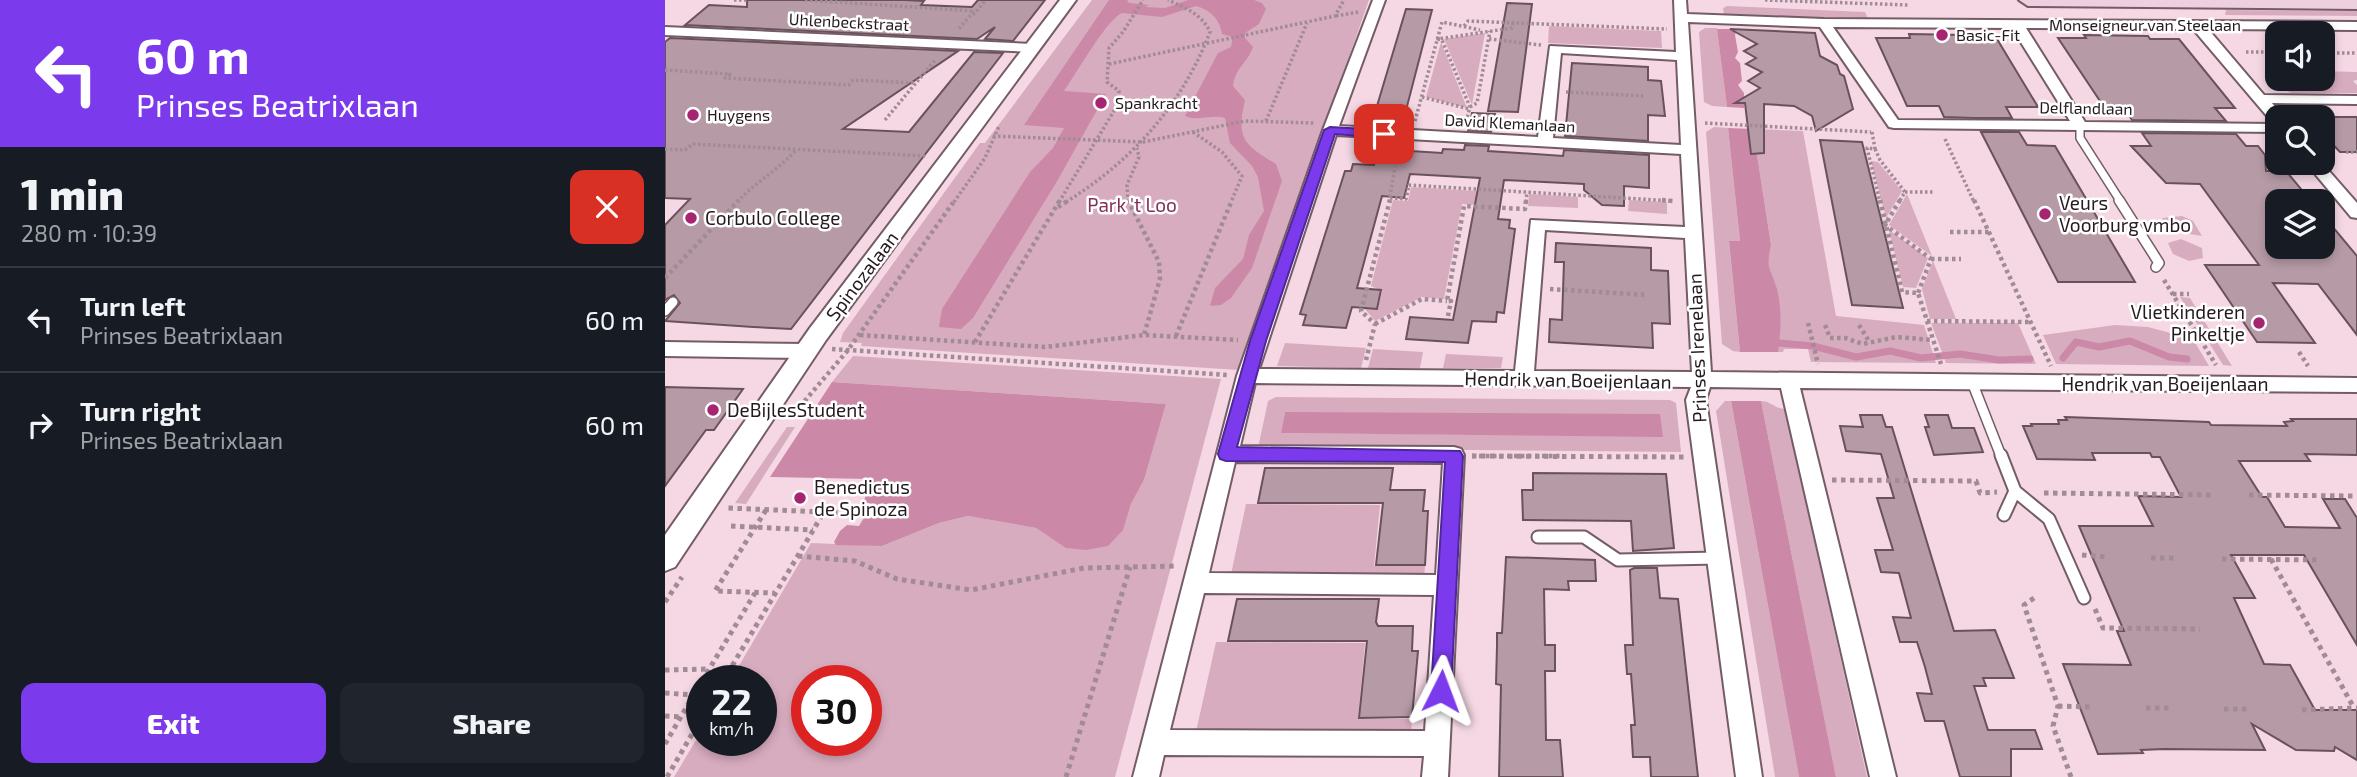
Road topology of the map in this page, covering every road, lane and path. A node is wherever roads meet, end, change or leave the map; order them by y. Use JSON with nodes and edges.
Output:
{"nodes":[{"id":1,"x":734,"y":0,"type":"edge"},
{"id":2,"x":749,"y":0,"type":"edge"},
{"id":3,"x":805,"y":0,"type":"edge"},
{"id":4,"x":986,"y":0,"type":"edge"},
{"id":5,"x":1068,"y":0,"type":"edge"},
{"id":6,"x":1168,"y":0,"type":"edge"},
{"id":7,"x":1344,"y":0,"type":"edge"},
{"id":8,"x":1379,"y":0,"type":"edge"},
{"id":9,"x":1680,"y":0,"type":"edge"},
{"id":10,"x":1899,"y":0,"type":"edge"},
{"id":11,"x":2028,"y":0,"type":"edge"},
{"id":12,"x":1142,"y":2,"type":"edge"},
{"id":13,"x":2237,"y":2,"type":"edge"},
{"id":14,"x":2357,"y":4,"type":"edge"},
{"id":15,"x":1901,"y":5,"type":"dead end"},
{"id":16,"x":1307,"y":23,"type":"junction"},
{"id":17,"x":1513,"y":23,"type":"junction"},
{"id":18,"x":1824,"y":23,"type":"junction"},
{"id":19,"x":1681,"y":24,"type":"junction"},
{"id":20,"x":2017,"y":25,"type":"junction"},
{"id":21,"x":2197,"y":25,"type":"junction"},
{"id":22,"x":1464,"y":26,"type":"junction"},
{"id":23,"x":2357,"y":26,"type":"edge"},
{"id":24,"x":665,"y":31,"type":"edge"},
{"id":25,"x":1490,"y":31,"type":"junction"},
{"id":26,"x":1485,"y":32,"type":"junction"},
{"id":27,"x":1438,"y":38,"type":"junction"},
{"id":28,"x":1489,"y":39,"type":"junction"},
{"id":29,"x":947,"y":45,"type":"junction"},
{"id":30,"x":1206,"y":45,"type":"junction"},
{"id":31,"x":1545,"y":45,"type":"dead end"},
{"id":32,"x":1032,"y":48,"type":"junction"},
{"id":33,"x":2246,"y":52,"type":"dead end"},
{"id":34,"x":2265,"y":52,"type":"edge"},
{"id":35,"x":2335,"y":53,"type":"edge"},
{"id":36,"x":2357,"y":53,"type":"edge"},
{"id":37,"x":1683,"y":56,"type":"junction"},
{"id":38,"x":1109,"y":64,"type":"junction"},
{"id":39,"x":665,"y":70,"type":"edge"},
{"id":40,"x":916,"y":83,"type":"junction"},
{"id":41,"x":1551,"y":92,"type":"junction"},
{"id":42,"x":1645,"y":96,"type":"dead end"},
{"id":43,"x":1422,"y":97,"type":"junction"},
{"id":44,"x":2260,"y":99,"type":"junction"},
{"id":45,"x":2357,"y":100,"type":"edge"},
{"id":46,"x":2265,"y":105,"type":"edge"},
{"id":47,"x":1469,"y":108,"type":"junction"},
{"id":48,"x":885,"y":120,"type":"dead end"},
{"id":49,"x":1266,"y":121,"type":"junction"},
{"id":50,"x":1687,"y":122,"type":"junction"},
{"id":51,"x":1000,"y":123,"type":"dead end"},
{"id":52,"x":1894,"y":124,"type":"junction"},
{"id":53,"x":1938,"y":124,"type":"junction"},
{"id":54,"x":2080,"y":126,"type":"junction"},
{"id":55,"x":1331,"y":127,"type":"junction"},
{"id":56,"x":2265,"y":128,"type":"edge"},
{"id":57,"x":1193,"y":132,"type":"junction"},
{"id":58,"x":1872,"y":132,"type":"junction"},
{"id":59,"x":996,"y":135,"type":"junction"},
{"id":60,"x":1411,"y":136,"type":"junction"},
{"id":61,"x":1463,"y":140,"type":"junction"},
{"id":62,"x":1097,"y":141,"type":"junction"},
{"id":63,"x":1143,"y":142,"type":"junction"},
{"id":64,"x":1545,"y":142,"type":"junction"},
{"id":65,"x":1137,"y":148,"type":"junction"},
{"id":66,"x":665,"y":149,"type":"edge"},
{"id":67,"x":796,"y":149,"type":"junction"},
{"id":68,"x":1875,"y":149,"type":"junction"},
{"id":69,"x":1687,"y":150,"type":"junction"},
{"id":70,"x":2346,"y":152,"type":"dead end"},
{"id":71,"x":2357,"y":152,"type":"edge"},
{"id":72,"x":951,"y":157,"type":"junction"},
{"id":73,"x":1395,"y":167,"type":"dead end"},
{"id":74,"x":2324,"y":175,"type":"edge"},
{"id":75,"x":1527,"y":192,"type":"junction"},
{"id":76,"x":1905,"y":192,"type":"junction"},
{"id":77,"x":1933,"y":192,"type":"dead end"},
{"id":78,"x":1390,"y":198,"type":"junction"},
{"id":79,"x":1691,"y":202,"type":"junction"},
{"id":80,"x":1058,"y":207,"type":"junction"},
{"id":81,"x":2357,"y":213,"type":"edge"},
{"id":82,"x":1885,"y":225,"type":"junction"},
{"id":83,"x":1950,"y":232,"type":"dead end"},
{"id":84,"x":1989,"y":232,"type":"junction"},
{"id":85,"x":1693,"y":233,"type":"junction"},
{"id":86,"x":1931,"y":259,"type":"junction"},
{"id":87,"x":1961,"y":259,"type":"dead end"},
{"id":88,"x":2156,"y":267,"type":"joint"},
{"id":89,"x":665,"y":278,"type":"edge"},
{"id":90,"x":1531,"y":288,"type":"junction"},
{"id":91,"x":1918,"y":293,"type":"junction"},
{"id":92,"x":2173,"y":294,"type":"junction"},
{"id":93,"x":2189,"y":294,"type":"dead end"},
{"id":94,"x":1647,"y":295,"type":"dead end"},
{"id":95,"x":1447,"y":301,"type":"junction"},
{"id":96,"x":673,"y":302,"type":"dead end"},
{"id":97,"x":665,"y":311,"type":"edge"},
{"id":98,"x":1448,"y":316,"type":"dead end"},
{"id":99,"x":1927,"y":321,"type":"junction"},
{"id":100,"x":2031,"y":322,"type":"junction"},
{"id":101,"x":1808,"y":323,"type":"dead end"},
{"id":102,"x":1375,"y":324,"type":"junction"},
{"id":103,"x":1859,"y":324,"type":"dead end"},
{"id":104,"x":1825,"y":325,"type":"dead end"},
{"id":105,"x":859,"y":335,"type":"junction"},
{"id":106,"x":1144,"y":335,"type":"junction"},
{"id":107,"x":1177,"y":336,"type":"junction"},
{"id":108,"x":1933,"y":340,"type":"junction"},
{"id":109,"x":1258,"y":341,"type":"junction"},
{"id":110,"x":975,"y":342,"type":"junction"},
{"id":111,"x":1870,"y":343,"type":"junction"},
{"id":112,"x":665,"y":349,"type":"edge"},
{"id":113,"x":806,"y":351,"type":"junction"},
{"id":114,"x":1813,"y":352,"type":"dead end"},
{"id":115,"x":1941,"y":363,"type":"dead end"},
{"id":116,"x":1247,"y":376,"type":"junction"},
{"id":117,"x":1361,"y":378,"type":"junction"},
{"id":118,"x":1524,"y":379,"type":"junction"},
{"id":119,"x":1789,"y":380,"type":"junction"},
{"id":120,"x":1702,"y":381,"type":"junction"},
{"id":121,"x":1972,"y":382,"type":"junction"},
{"id":122,"x":2059,"y":383,"type":"junction"},
{"id":123,"x":2229,"y":384,"type":"junction"},
{"id":124,"x":2357,"y":385,"type":"edge"},
{"id":125,"x":1226,"y":454,"type":"junction"},
{"id":126,"x":1454,"y":456,"type":"junction"},
{"id":127,"x":1703,"y":457,"type":"junction"},
{"id":128,"x":1831,"y":480,"type":"dead end"},
{"id":129,"x":2015,"y":491,"type":"junction"},
{"id":130,"x":2215,"y":495,"type":"dead end"},
{"id":131,"x":2249,"y":495,"type":"dead end"},
{"id":132,"x":2357,"y":496,"type":"edge"},
{"id":133,"x":728,"y":508,"type":"dead end"},
{"id":134,"x":766,"y":510,"type":"junction"},
{"id":135,"x":824,"y":512,"type":"junction"},
{"id":136,"x":857,"y":513,"type":"dead end"},
{"id":137,"x":2004,"y":515,"type":"dead end"},
{"id":138,"x":731,"y":526,"type":"dead end"},
{"id":139,"x":755,"y":527,"type":"junction"},
{"id":140,"x":813,"y":530,"type":"junction"},
{"id":141,"x":1538,"y":537,"type":"dead end"},
{"id":142,"x":797,"y":556,"type":"junction"},
{"id":143,"x":665,"y":558,"type":"edge"},
{"id":144,"x":1718,"y":558,"type":"junction"},
{"id":145,"x":2151,"y":558,"type":"dead end"},
{"id":146,"x":2175,"y":558,"type":"dead end"},
{"id":147,"x":2222,"y":559,"type":"dead end"},
{"id":148,"x":2271,"y":559,"type":"junction"},
{"id":149,"x":2321,"y":560,"type":"dead end"},
{"id":150,"x":1130,"y":567,"type":"junction"},
{"id":151,"x":1198,"y":575,"type":"junction"},
{"id":152,"x":1447,"y":585,"type":"junction"},
{"id":153,"x":755,"y":593,"type":"junction"},
{"id":154,"x":775,"y":593,"type":"junction"},
{"id":155,"x":2034,"y":598,"type":"dead end"},
{"id":156,"x":2084,"y":598,"type":"joint"},
{"id":157,"x":2200,"y":629,"type":"dead end"},
{"id":158,"x":711,"y":665,"type":"edge"},
{"id":159,"x":732,"y":665,"type":"edge"},
{"id":160,"x":686,"y":668,"type":"edge"},
{"id":161,"x":665,"y":670,"type":"edge"},
{"id":162,"x":665,"y":694,"type":"edge"},
{"id":163,"x":686,"y":695,"type":"edge"},
{"id":164,"x":2058,"y":706,"type":"junction"},
{"id":165,"x":2092,"y":707,"type":"dead end"},
{"id":166,"x":2146,"y":708,"type":"dead end"},
{"id":167,"x":2172,"y":708,"type":"dead end"},
{"id":168,"x":2356,"y":708,"type":"edge"},
{"id":169,"x":686,"y":709,"type":"edge"},
{"id":170,"x":2224,"y":709,"type":"dead end"},
{"id":171,"x":2248,"y":709,"type":"dead end"},
{"id":172,"x":2302,"y":710,"type":"dead end"},
{"id":173,"x":665,"y":716,"type":"edge"},
{"id":174,"x":681,"y":717,"type":"junction"},
{"id":175,"x":1154,"y":742,"type":"junction"},
{"id":176,"x":665,"y":744,"type":"edge"},
{"id":177,"x":686,"y":744,"type":"edge"},
{"id":178,"x":1438,"y":744,"type":"junction"},
{"id":179,"x":667,"y":777,"type":"edge"},
{"id":180,"x":1066,"y":777,"type":"edge"},
{"id":181,"x":1146,"y":777,"type":"edge"},
{"id":182,"x":1436,"y":777,"type":"edge"},
{"id":183,"x":1749,"y":777,"type":"edge"},
{"id":184,"x":1883,"y":777,"type":"edge"},
{"id":185,"x":2071,"y":777,"type":"edge"}],
"edges":[{"from":1,"to":2,"type":"path"},
{"from":3,"to":29,"type":"path"},
{"from":4,"to":29,"type":"path"},
{"from":5,"to":32,"type":"street","name":"Spinozalaan"},
{"from":6,"to":30,"type":"path"},
{"from":7,"to":16,"type":"path"},
{"from":8,"to":55,"type":"street"},
{"from":9,"to":19,"type":"street","name":"Prinses Irenelaan"},
{"from":10,"to":15,"type":"path"},
{"from":11,"to":13,"type":"main road","name":"Monseigneur van Steelaan"},
{"from":12,"to":38,"type":"path"},
{"from":13,"to":14,"type":"main road","name":"Monseigneur van Steelaan"},
{"from":16,"to":30,"type":"path"},
{"from":16,"to":49,"type":"path"},
{"from":17,"to":19,"type":"path"},
{"from":17,"to":22,"type":"path"},
{"from":17,"to":25,"type":"path"},
{"from":18,"to":19,"type":"street","name":"Monseigneur van Steelaan"},
{"from":18,"to":20,"type":"street","name":"Monseigneur van Steelaan"},
{"from":18,"to":52,"type":"street"},
{"from":19,"to":37,"type":"street","name":"Prinses Irenelaan"},
{"from":20,"to":21,"type":"street","name":"Monseigneur van Steelaan"},
{"from":20,"to":54,"type":"street"},
{"from":21,"to":23,"type":"street","name":"Monseigneur van Steelaan"},
{"from":21,"to":44,"type":"street"},
{"from":22,"to":26,"type":"path"},
{"from":22,"to":27,"type":"path"},
{"from":24,"to":29,"type":"street","name":"Uhlenbeckstraat"},
{"from":25,"to":26,"type":"path"},
{"from":25,"to":28,"type":"path"},
{"from":26,"to":27,"type":"path"},
{"from":27,"to":43,"type":"path"},
{"from":27,"to":47,"type":"path"},
{"from":28,"to":31,"type":"path"},
{"from":28,"to":47,"type":"path"},
{"from":29,"to":32,"type":"street","name":"Uhlenbeckstraat"},
{"from":29,"to":40,"type":"path"},
{"from":30,"to":38,"type":"path"},
{"from":30,"to":63,"type":"path"},
{"from":32,"to":72,"type":"street","name":"Spinozalaan"},
{"from":33,"to":34,"type":"path"},
{"from":35,"to":36,"type":"path"},
{"from":37,"to":41,"type":"street"},
{"from":37,"to":50,"type":"street","name":"Prinses Irenelaan"},
{"from":38,"to":62,"type":"path"},
{"from":39,"to":40,"type":"path"},
{"from":40,"to":48,"type":"path"},
{"from":41,"to":42,"type":"path"},
{"from":41,"to":64,"type":"street"},
{"from":43,"to":47,"type":"path"},
{"from":43,"to":60,"type":"path"},
{"from":44,"to":45,"type":"street"},
{"from":44,"to":46,"type":"street"},
{"from":47,"to":61,"type":"path"},
{"from":49,"to":55,"type":"path"},
{"from":49,"to":57,"type":"path"},
{"from":50,"to":58,"type":"path"},
{"from":50,"to":69,"type":"street","name":"Prinses Irenelaan"},
{"from":51,"to":59,"type":"path","name":"Spinozalaan"},
{"from":52,"to":53,"type":"street","name":"Delflandlaan"},
{"from":52,"to":58,"type":"path"},
{"from":53,"to":54,"type":"street","name":"Delflandlaan"},
{"from":53,"to":84,"type":"path"},
{"from":54,"to":56,"type":"street","name":"Delflandlaan"},
{"from":54,"to":88,"type":"lane"},
{"from":55,"to":60,"type":"street","name":"David Klemanlaan"},
{"from":55,"to":109,"type":"street"},
{"from":57,"to":63,"type":"path"},
{"from":57,"to":107,"type":"path"},
{"from":58,"to":68,"type":"path"},
{"from":59,"to":62,"type":"path"},
{"from":59,"to":105,"type":"path","name":"Spinozalaan"},
{"from":60,"to":61,"type":"street","name":"David Klemanlaan"},
{"from":61,"to":64,"type":"street","name":"David Klemanlaan"},
{"from":62,"to":63,"type":"path"},
{"from":62,"to":80,"type":"path"},
{"from":63,"to":65,"type":"path"},
{"from":64,"to":69,"type":"street","name":"David Klemanlaan"},
{"from":65,"to":80,"type":"path"},
{"from":65,"to":106,"type":"path"},
{"from":66,"to":67,"type":"path"},
{"from":67,"to":72,"type":"path"},
{"from":67,"to":89,"type":"path"},
{"from":68,"to":76,"type":"path"},
{"from":68,"to":82,"type":"path"},
{"from":69,"to":79,"type":"street","name":"Prinses Irenelaan"},
{"from":70,"to":71,"type":"path"},
{"from":72,"to":113,"type":"street","name":"Spinozalaan"},
{"from":73,"to":78,"type":"path"},
{"from":74,"to":81,"type":"street"},
{"from":75,"to":78,"type":"path"},
{"from":75,"to":79,"type":"path"},
{"from":75,"to":95,"type":"path"},
{"from":76,"to":77,"type":"path"},
{"from":76,"to":82,"type":"path"},
{"from":78,"to":102,"type":"path"},
{"from":79,"to":85,"type":"street","name":"Prinses Irenelaan"},
{"from":80,"to":110,"type":"path"},
{"from":82,"to":86,"type":"path"},
{"from":82,"to":91,"type":"path"},
{"from":83,"to":84,"type":"path"},
{"from":84,"to":100,"type":"path"},
{"from":85,"to":90,"type":"street"},
{"from":85,"to":120,"type":"street","name":"Prinses Irenelaan"},
{"from":86,"to":87,"type":"path"},
{"from":86,"to":91,"type":"path"},
{"from":88,"to":92,"type":"path"},
{"from":90,"to":94,"type":"path"},
{"from":90,"to":118,"type":"street"},
{"from":91,"to":99,"type":"path"},
{"from":92,"to":93,"type":"path"},
{"from":92,"to":123,"type":"path"},
{"from":95,"to":98,"type":"path"},
{"from":95,"to":102,"type":"path"},
{"from":96,"to":97,"type":"lane"},
{"from":99,"to":100,"type":"path"},
{"from":99,"to":108,"type":"path"},
{"from":100,"to":122,"type":"path"},
{"from":101,"to":114,"type":"path"},
{"from":102,"to":117,"type":"path"},
{"from":103,"to":111,"type":"path"},
{"from":104,"to":111,"type":"path"},
{"from":105,"to":110,"type":"path"},
{"from":105,"to":116,"type":"path","name":"Spinozalaan"},
{"from":106,"to":107,"type":"path"},
{"from":106,"to":110,"type":"path"},
{"from":107,"to":109,"type":"path"},
{"from":108,"to":111,"type":"path"},
{"from":108,"to":115,"type":"path"},
{"from":109,"to":116,"type":"street"},
{"from":112,"to":113,"type":"street"},
{"from":113,"to":143,"type":"street","name":"Spinozalaan"},
{"from":116,"to":117,"type":"street","name":"Hendrik van Boeijenlaan"},
{"from":116,"to":125,"type":"street"},
{"from":117,"to":118,"type":"street","name":"Hendrik van Boeijenlaan"},
{"from":118,"to":120,"type":"street","name":"Hendrik van Boeijenlaan"},
{"from":119,"to":120,"type":"street","name":"Hendrik van Boeijenlaan"},
{"from":119,"to":121,"type":"street","name":"Hendrik van Boeijenlaan"},
{"from":119,"to":184,"type":"street"},
{"from":120,"to":127,"type":"street","name":"Prinses Irenelaan"},
{"from":121,"to":122,"type":"street","name":"Hendrik van Boeijenlaan"},
{"from":121,"to":129,"type":"lane"},
{"from":122,"to":123,"type":"street","name":"Hendrik van Boeijenlaan"},
{"from":123,"to":124,"type":"street","name":"Hendrik van Boeijenlaan"},
{"from":125,"to":126,"type":"street"},
{"from":125,"to":151,"type":"street"},
{"from":126,"to":127,"type":"path"},
{"from":126,"to":152,"type":"street"},
{"from":127,"to":144,"type":"street","name":"Prinses Irenelaan"},
{"from":128,"to":129,"type":"path"},
{"from":129,"to":130,"type":"path"},
{"from":129,"to":137,"type":"lane"},
{"from":129,"to":156,"type":"lane"},
{"from":131,"to":132,"type":"path"},
{"from":133,"to":134,"type":"path"},
{"from":134,"to":135,"type":"path"},
{"from":134,"to":139,"type":"path"},
{"from":135,"to":136,"type":"path"},
{"from":135,"to":140,"type":"path"},
{"from":138,"to":139,"type":"path"},
{"from":139,"to":140,"type":"path"},
{"from":139,"to":153,"type":"path"},
{"from":140,"to":142,"type":"path"},
{"from":141,"to":144,"type":"lane"},
{"from":142,"to":150,"type":"path"},
{"from":142,"to":154,"type":"path"},
{"from":144,"to":183,"type":"street","name":"Prinses Irenelaan"},
{"from":145,"to":146,"type":"path"},
{"from":147,"to":148,"type":"path"},
{"from":148,"to":149,"type":"path"},
{"from":148,"to":168,"type":"path"},
{"from":150,"to":151,"type":"path"},
{"from":150,"to":180,"type":"path"},
{"from":151,"to":152,"type":"street"},
{"from":151,"to":175,"type":"street"},
{"from":152,"to":178,"type":"street"},
{"from":153,"to":154,"type":"path"},
{"from":153,"to":158,"type":"path"},
{"from":154,"to":159,"type":"path"},
{"from":155,"to":164,"type":"path"},
{"from":156,"to":157,"type":"path"},
{"from":160,"to":161,"type":"path"},
{"from":162,"to":163,"type":"path"},
{"from":164,"to":165,"type":"path"},
{"from":164,"to":185,"type":"path"},
{"from":166,"to":167,"type":"path"},
{"from":168,"to":172,"type":"path"},
{"from":169,"to":174,"type":"path"},
{"from":170,"to":171,"type":"path"},
{"from":173,"to":174,"type":"path"},
{"from":174,"to":176,"type":"path"},
{"from":175,"to":178,"type":"street"},
{"from":175,"to":181,"type":"street"},
{"from":177,"to":179,"type":"path"},
{"from":178,"to":182,"type":"street"}]}
